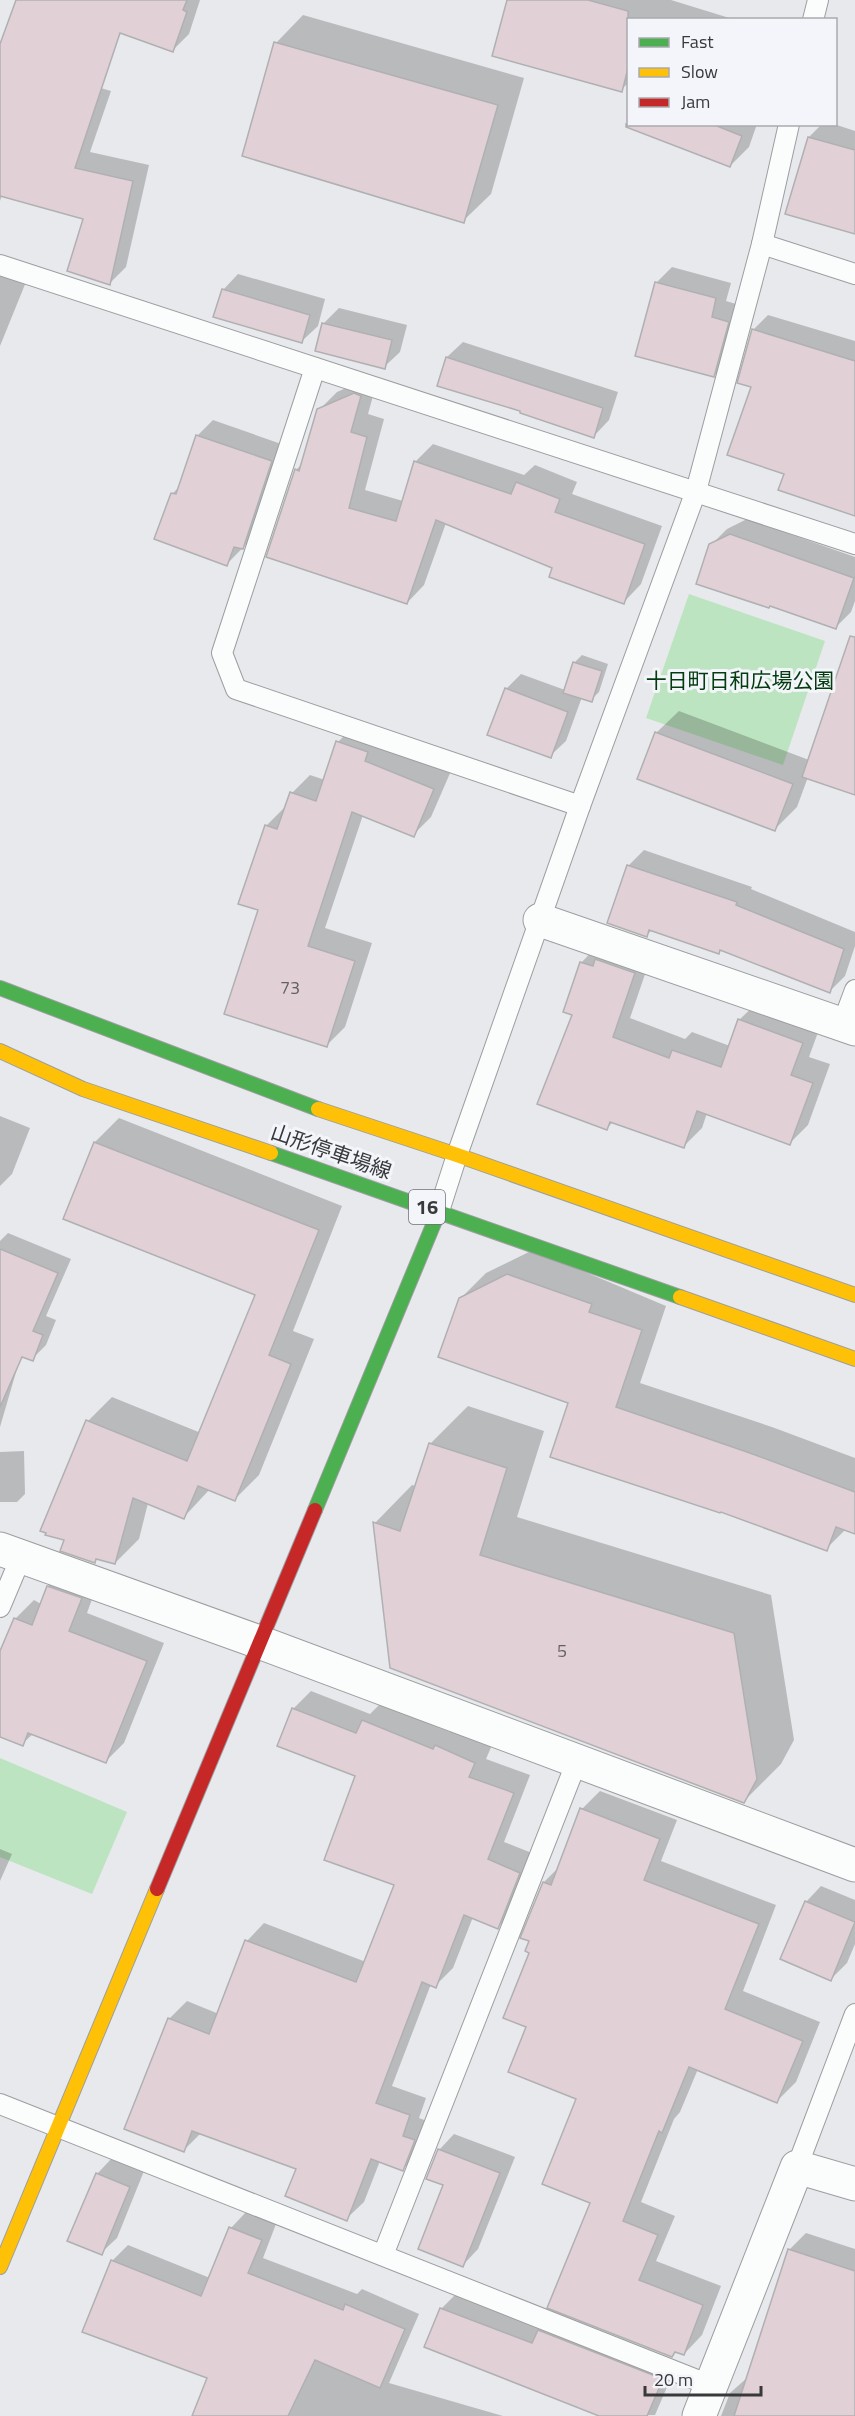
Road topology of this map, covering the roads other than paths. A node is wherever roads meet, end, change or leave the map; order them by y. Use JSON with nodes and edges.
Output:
{"nodes":[{"id":1,"x":818,"y":0,"type":"edge"},
{"id":2,"x":814,"y":18,"type":"edge"},
{"id":3,"x":789,"y":126,"type":"edge"},
{"id":4,"x":762,"y":244,"type":"junction"},
{"id":5,"x":0,"y":265,"type":"edge"},
{"id":6,"x":855,"y":274,"type":"edge"},
{"id":7,"x":315,"y":368,"type":"junction"},
{"id":8,"x":696,"y":491,"type":"junction"},
{"id":9,"x":855,"y":544,"type":"edge"},
{"id":10,"x":580,"y":806,"type":"junction"},
{"id":11,"x":540,"y":921,"type":"junction"},
{"id":12,"x":0,"y":988,"type":"edge"},
{"id":13,"x":855,"y":990,"type":"edge"},
{"id":14,"x":849,"y":1027,"type":"edge"},
{"id":15,"x":0,"y":1051,"type":"edge"},
{"id":16,"x":456,"y":1155,"type":"junction"},
{"id":17,"x":439,"y":1211,"type":"junction"},
{"id":18,"x":855,"y":1295,"type":"edge"},
{"id":19,"x":855,"y":1359,"type":"edge"},
{"id":20,"x":11,"y":1553,"type":"edge"},
{"id":21,"x":0,"y":1607,"type":"edge"},
{"id":22,"x":259,"y":1642,"type":"junction"},
{"id":23,"x":577,"y":1761,"type":"junction"},
{"id":24,"x":855,"y":1865,"type":"edge"},
{"id":25,"x":855,"y":2014,"type":"edge"},
{"id":26,"x":0,"y":2104,"type":"edge"},
{"id":27,"x":58,"y":2127,"type":"junction"},
{"id":28,"x":797,"y":2167,"type":"junction"},
{"id":29,"x":855,"y":2184,"type":"edge"},
{"id":30,"x":383,"y":2256,"type":"junction"},
{"id":31,"x":0,"y":2267,"type":"edge"},
{"id":32,"x":712,"y":2386,"type":"junction"},
{"id":33,"x":699,"y":2416,"type":"edge"}],
"edges":[{"from":1,"to":2,"type":"lane"},
{"from":3,"to":4,"type":"lane"},
{"from":4,"to":6,"type":"lane"},
{"from":4,"to":8,"type":"lane"},
{"from":5,"to":7,"type":"lane"},
{"from":7,"to":8,"type":"lane"},
{"from":7,"to":10,"type":"lane"},
{"from":8,"to":9,"type":"lane"},
{"from":8,"to":10,"type":"lane"},
{"from":10,"to":11,"type":"lane"},
{"from":11,"to":14,"type":"street"},
{"from":11,"to":16,"type":"lane"},
{"from":12,"to":16,"type":"main road","name":"山形停車場線"},
{"from":13,"to":14,"type":"lane"},
{"from":15,"to":17,"type":"main road","name":"山形停車場線","number":"16"},
{"from":16,"to":17,"type":"lane"},
{"from":16,"to":18,"type":"main road","name":"山形停車場線"},
{"from":17,"to":19,"type":"main road","name":"山形停車場線","number":"16"},
{"from":17,"to":22,"type":"main road"},
{"from":20,"to":21,"type":"lane"},
{"from":20,"to":22,"type":"street"},
{"from":22,"to":23,"type":"street"},
{"from":22,"to":27,"type":"main road"},
{"from":23,"to":24,"type":"street"},
{"from":23,"to":30,"type":"lane"},
{"from":25,"to":28,"type":"lane"},
{"from":26,"to":27,"type":"lane"},
{"from":27,"to":30,"type":"lane"},
{"from":27,"to":31,"type":"main road"},
{"from":28,"to":29,"type":"street"},
{"from":28,"to":32,"type":"street"},
{"from":30,"to":32,"type":"lane"},
{"from":32,"to":33,"type":"street"}]}
